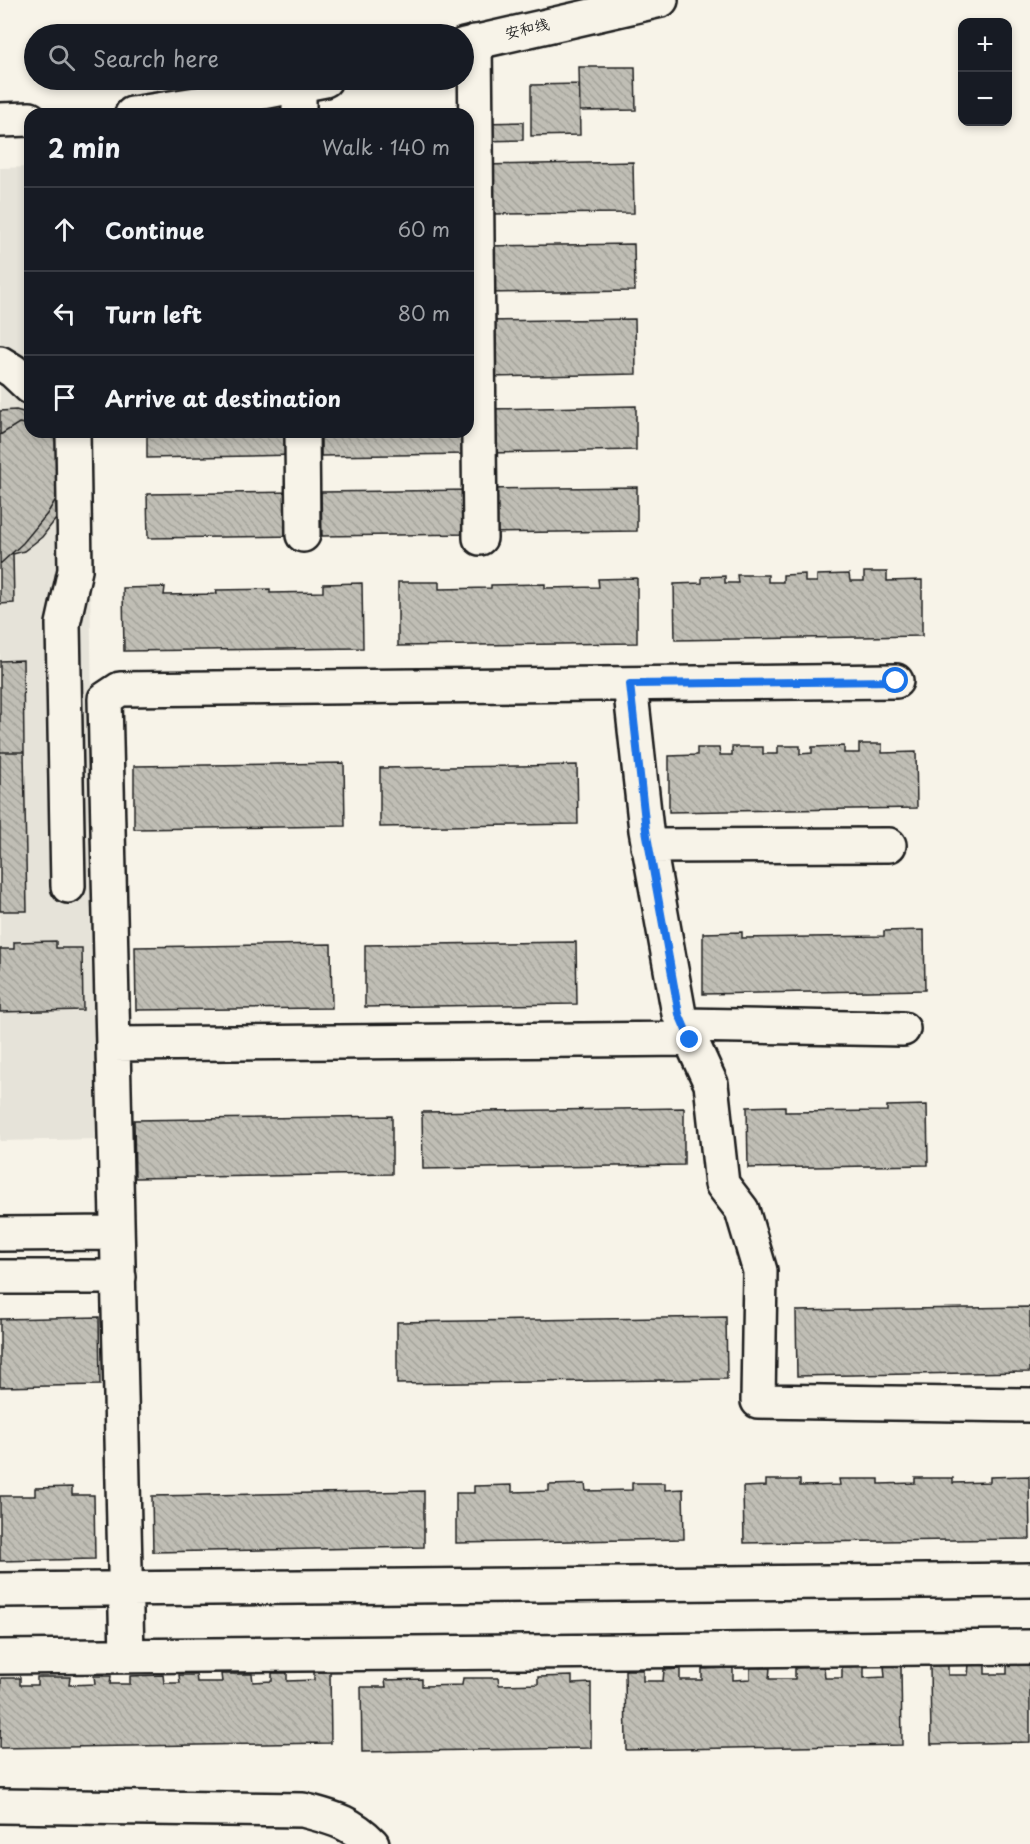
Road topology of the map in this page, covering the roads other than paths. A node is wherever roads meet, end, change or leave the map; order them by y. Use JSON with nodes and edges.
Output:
{"nodes":[{"id":1,"x":661,"y":0,"type":"edge"},
{"id":2,"x":474,"y":42,"type":"edge"},
{"id":3,"x":470,"y":90,"type":"edge"},
{"id":4,"x":308,"y":93,"type":"edge"},
{"id":5,"x":182,"y":108,"type":"edge"},
{"id":6,"x":470,"y":108,"type":"edge"},
{"id":7,"x":24,"y":119,"type":"edge"},
{"id":8,"x":0,"y":120,"type":"edge"},
{"id":9,"x":474,"y":268,"type":"edge"},
{"id":10,"x":0,"y":363,"type":"edge"},
{"id":11,"x":24,"y":381,"type":"edge"},
{"id":12,"x":73,"y":438,"type":"edge"},
{"id":13,"x":302,"y":438,"type":"edge"},
{"id":14,"x":303,"y":535,"type":"dead end"},
{"id":15,"x":480,"y":538,"type":"dead end"},
{"id":16,"x":896,"y":681,"type":"dead end"},
{"id":17,"x":630,"y":684,"type":"junction"},
{"id":18,"x":889,"y":845,"type":"dead end"},
{"id":19,"x":648,"y":846,"type":"junction"},
{"id":20,"x":68,"y":886,"type":"dead end"},
{"id":21,"x":903,"y":1029,"type":"dead end"},
{"id":22,"x":687,"y":1032,"type":"junction"},
{"id":23,"x":113,"y":1044,"type":"junction"},
{"id":24,"x":117,"y":1233,"type":"junction"},
{"id":25,"x":0,"y":1234,"type":"edge"},
{"id":26,"x":0,"y":1277,"type":"edge"},
{"id":27,"x":119,"y":1277,"type":"junction"},
{"id":28,"x":1030,"y":1405,"type":"edge"},
{"id":29,"x":1030,"y":1580,"type":"edge"},
{"id":30,"x":126,"y":1589,"type":"junction"},
{"id":31,"x":0,"y":1590,"type":"edge"},
{"id":32,"x":1030,"y":1647,"type":"edge"},
{"id":33,"x":128,"y":1656,"type":"junction"},
{"id":34,"x":0,"y":1657,"type":"edge"},
{"id":35,"x":0,"y":1806,"type":"edge"},
{"id":36,"x":372,"y":1844,"type":"edge"}],
"edges":[{"from":1,"to":2,"type":"street","name":"安和线"},
{"from":3,"to":6,"type":"street"},
{"from":4,"to":5,"type":"street"},
{"from":7,"to":8,"type":"street"},
{"from":9,"to":15,"type":"street"},
{"from":10,"to":11,"type":"street"},
{"from":12,"to":20,"type":"street"},
{"from":13,"to":14,"type":"street"},
{"from":16,"to":17,"type":"street"},
{"from":17,"to":19,"type":"street"},
{"from":17,"to":23,"type":"street"},
{"from":18,"to":19,"type":"street"},
{"from":19,"to":22,"type":"street"},
{"from":21,"to":22,"type":"street"},
{"from":22,"to":23,"type":"street"},
{"from":22,"to":28,"type":"street"},
{"from":23,"to":24,"type":"street"},
{"from":24,"to":25,"type":"street"},
{"from":24,"to":27,"type":"street"},
{"from":26,"to":27,"type":"street"},
{"from":27,"to":30,"type":"street"},
{"from":29,"to":30,"type":"street"},
{"from":30,"to":31,"type":"street"},
{"from":30,"to":33,"type":"street"},
{"from":32,"to":33,"type":"street"},
{"from":33,"to":34,"type":"street"},
{"from":35,"to":36,"type":"street"}]}
